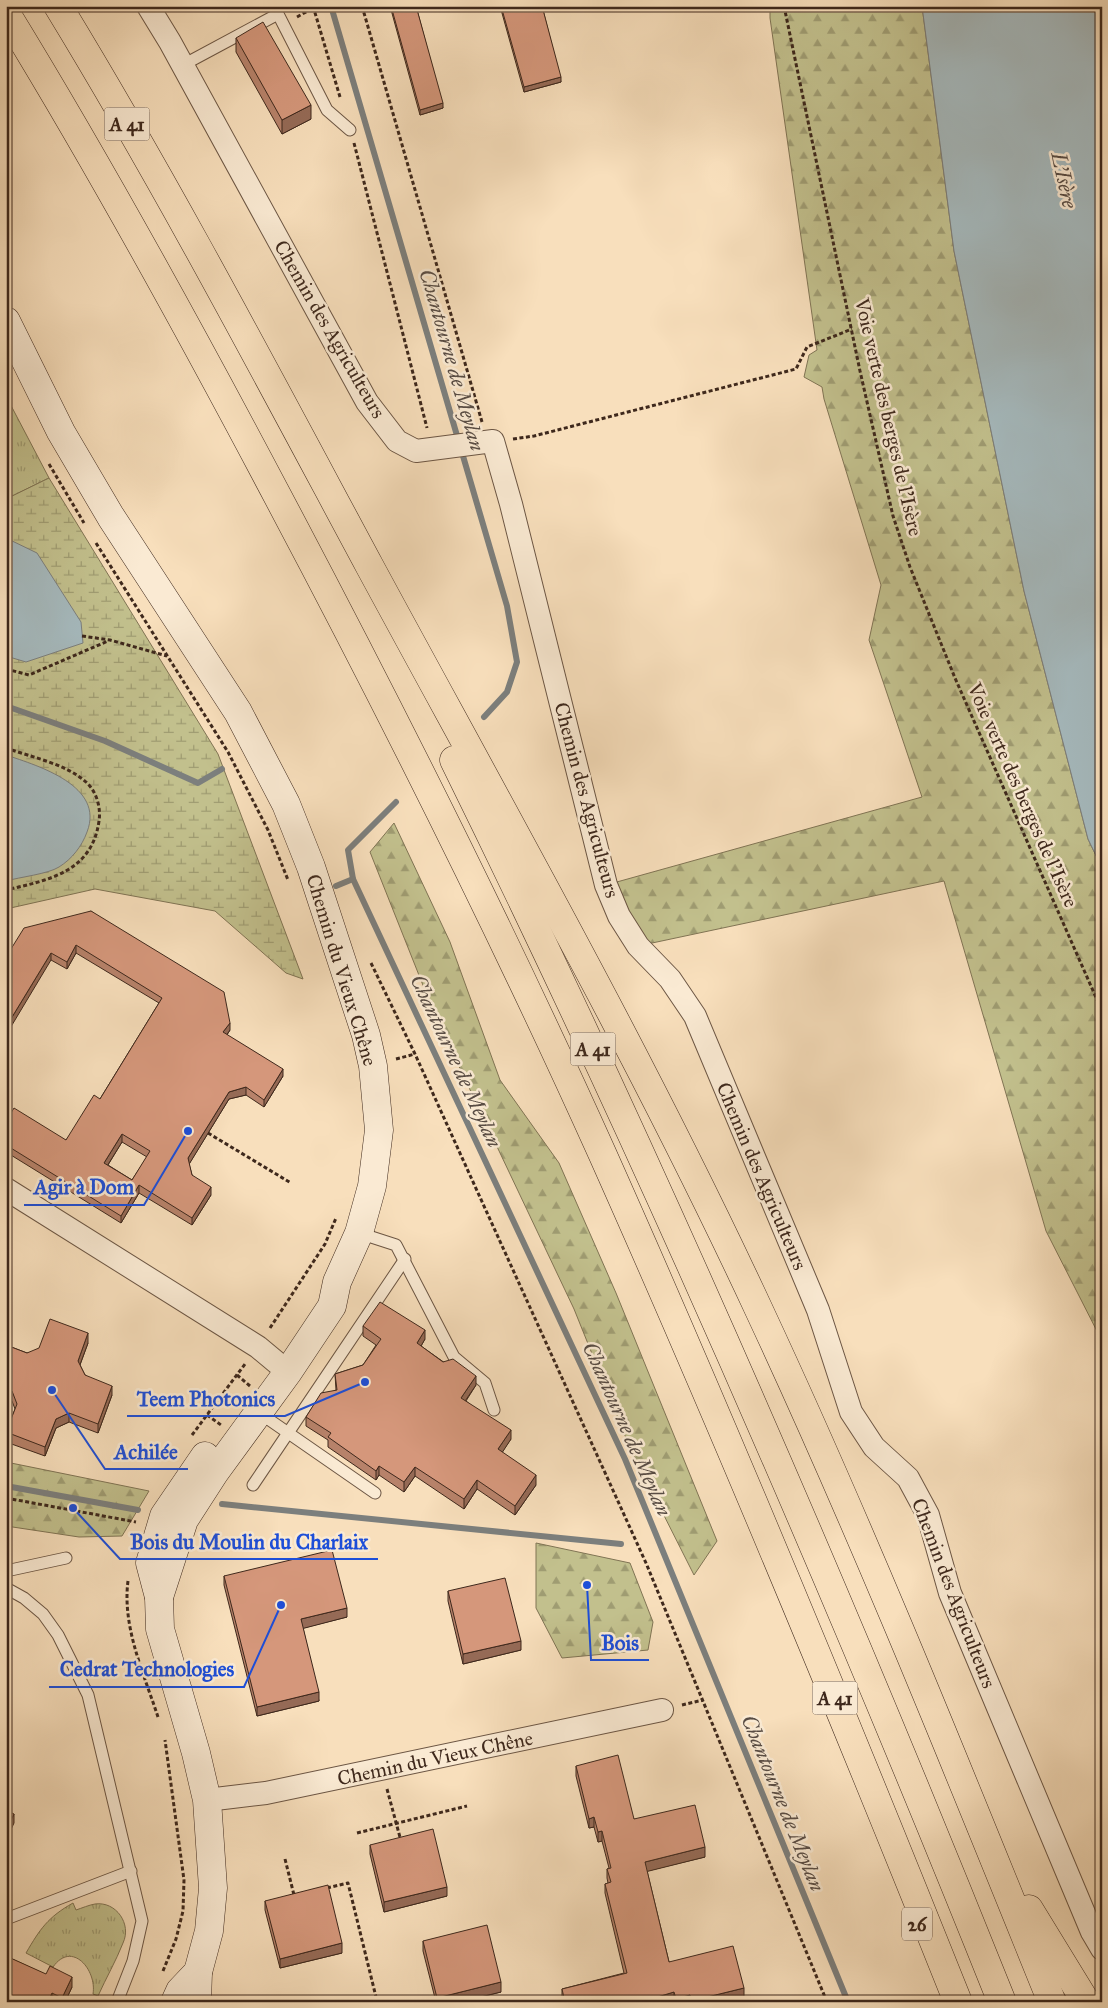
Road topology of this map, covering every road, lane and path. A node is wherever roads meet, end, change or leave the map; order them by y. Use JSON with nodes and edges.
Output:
{"nodes":[{"id":1,"x":58,"y":6,"type":"edge"},
{"id":2,"x":148,"y":6,"type":"edge"},
{"id":3,"x":313,"y":6,"type":"edge"},
{"id":4,"x":362,"y":6,"type":"edge"},
{"id":5,"x":784,"y":6,"type":"edge"},
{"id":6,"x":6,"y":13,"type":"edge"},
{"id":7,"x":183,"y":65,"type":"junction"},
{"id":8,"x":350,"y":130,"type":"junction"},
{"id":9,"x":195,"y":242,"type":"junction"},
{"id":10,"x":6,"y":320,"type":"edge"},
{"id":11,"x":852,"y":329,"type":"junction"},
{"id":12,"x":485,"y":443,"type":"junction"},
{"id":13,"x":438,"y":449,"type":"junction"},
{"id":14,"x":82,"y":636,"type":"dead end"},
{"id":15,"x":110,"y":640,"type":"junction"},
{"id":16,"x":6,"y":669,"type":"edge"},
{"id":17,"x":6,"y":748,"type":"edge"},
{"id":18,"x":289,"y":883,"type":"dead end"},
{"id":19,"x":6,"y":890,"type":"edge"},
{"id":20,"x":371,"y":963,"type":"dead end"},
{"id":21,"x":1102,"y":1011,"type":"edge"},
{"id":22,"x":208,"y":1133,"type":"edge"},
{"id":23,"x":291,"y":1183,"type":"dead end"},
{"id":24,"x":6,"y":1189,"type":"edge"},
{"id":25,"x":339,"y":1211,"type":"dead end"},
{"id":26,"x":359,"y":1233,"type":"junction"},
{"id":27,"x":405,"y":1259,"type":"junction"},
{"id":28,"x":273,"y":1360,"type":"junction"},
{"id":29,"x":494,"y":1410,"type":"dead end"},
{"id":30,"x":258,"y":1412,"type":"junction"},
{"id":31,"x":207,"y":1415,"type":"junction"},
{"id":32,"x":221,"y":1425,"type":"dead end"},
{"id":33,"x":288,"y":1431,"type":"junction"},
{"id":34,"x":190,"y":1437,"type":"dead end"},
{"id":35,"x":253,"y":1485,"type":"dead end"},
{"id":36,"x":375,"y":1493,"type":"dead end"},
{"id":37,"x":6,"y":1498,"type":"edge"},
{"id":38,"x":142,"y":1514,"type":"dead end"},
{"id":39,"x":136,"y":1522,"type":"junction"},
{"id":40,"x":135,"y":1530,"type":"dead end"},
{"id":41,"x":66,"y":1558,"type":"dead end"},
{"id":42,"x":6,"y":1570,"type":"edge"},
{"id":43,"x":129,"y":1574,"type":"dead end"},
{"id":44,"x":6,"y":1588,"type":"edge"},
{"id":45,"x":159,"y":1596,"type":"junction"},
{"id":46,"x":662,"y":1710,"type":"dead end"},
{"id":47,"x":161,"y":1727,"type":"dead end"},
{"id":48,"x":164,"y":1736,"type":"dead end"},
{"id":49,"x":382,"y":1769,"type":"junction"},
{"id":50,"x":207,"y":1800,"type":"junction"},
{"id":51,"x":467,"y":1806,"type":"dead end"},
{"id":52,"x":395,"y":1823,"type":"junction"},
{"id":53,"x":983,"y":1832,"type":"junction"},
{"id":54,"x":357,"y":1833,"type":"dead end"},
{"id":55,"x":402,"y":1846,"type":"edge"},
{"id":56,"x":896,"y":1846,"type":"junction"},
{"id":57,"x":285,"y":1859,"type":"dead end"},
{"id":58,"x":132,"y":1871,"type":"junction"},
{"id":59,"x":321,"y":1889,"type":"edge"},
{"id":60,"x":303,"y":1893,"type":"edge"},
{"id":61,"x":6,"y":1919,"type":"edge"},
{"id":62,"x":1102,"y":1949,"type":"edge"},
{"id":63,"x":198,"y":1972,"type":"junction"},
{"id":64,"x":160,"y":1978,"type":"dead end"},
{"id":65,"x":376,"y":1998,"type":"junction"},
{"id":66,"x":117,"y":2002,"type":"edge"},
{"id":67,"x":175,"y":2002,"type":"edge"},
{"id":68,"x":197,"y":2002,"type":"edge"},
{"id":69,"x":373,"y":2002,"type":"edge"},
{"id":70,"x":384,"y":2002,"type":"edge"},
{"id":71,"x":826,"y":2002,"type":"edge"},
{"id":72,"x":939,"y":2002,"type":"edge"},
{"id":73,"x":958,"y":2002,"type":"edge"},
{"id":74,"x":1002,"y":2002,"type":"edge"},
{"id":75,"x":1052,"y":2002,"type":"edge"},
{"id":76,"x":1086,"y":2002,"type":"edge"}],
"edges":[{"from":1,"to":9,"type":"highway","number":"A 41"},
{"from":2,"to":7,"type":"street","name":"Chemin des Agriculteurs"},
{"from":3,"to":8,"type":"path"},
{"from":4,"to":12,"type":"path"},
{"from":5,"to":11,"type":"path","name":"Voie verte des berges de l'Isère"},
{"from":6,"to":56,"type":"highway","number":"A 41"},
{"from":7,"to":8,"type":"lane"},
{"from":7,"to":13,"type":"street","name":"Chemin des Agriculteurs"},
{"from":8,"to":13,"type":"path"},
{"from":9,"to":53,"type":"highway"},
{"from":9,"to":74,"type":"highway","number":"A 41"},
{"from":10,"to":26,"type":"main road","name":"Chemin du Vieux Chêne"},
{"from":11,"to":12,"type":"path"},
{"from":11,"to":21,"type":"path","name":"Voie verte des berges de l'Isère"},
{"from":12,"to":13,"type":"street","name":"Chemin des Agriculteurs"},
{"from":12,"to":62,"type":"street","name":"Chemin des Agriculteurs"},
{"from":14,"to":15,"type":"path"},
{"from":15,"to":16,"type":"path"},
{"from":15,"to":18,"type":"path"},
{"from":17,"to":19,"type":"path"},
{"from":20,"to":71,"type":"path"},
{"from":22,"to":23,"type":"path"},
{"from":24,"to":28,"type":"street"},
{"from":25,"to":28,"type":"path"},
{"from":26,"to":27,"type":"lane"},
{"from":26,"to":28,"type":"main road","name":"Chemin du Vieux Chêne"},
{"from":27,"to":29,"type":"lane"},
{"from":27,"to":33,"type":"lane"},
{"from":28,"to":30,"type":"main road","name":"Chemin du Vieux Chêne"},
{"from":28,"to":31,"type":"path"},
{"from":28,"to":45,"type":"main road","name":"Chemin du Vieux Chêne"},
{"from":30,"to":33,"type":"lane"},
{"from":30,"to":45,"type":"main road","name":"Chemin du Vieux Chêne"},
{"from":31,"to":32,"type":"path"},
{"from":31,"to":34,"type":"path"},
{"from":33,"to":35,"type":"lane"},
{"from":33,"to":36,"type":"lane"},
{"from":37,"to":39,"type":"path"},
{"from":38,"to":39,"type":"path"},
{"from":39,"to":40,"type":"path"},
{"from":41,"to":42,"type":"lane"},
{"from":43,"to":47,"type":"path"},
{"from":44,"to":58,"type":"lane"},
{"from":45,"to":50,"type":"main road","name":"Chemin du Vieux Chêne"},
{"from":46,"to":49,"type":"street","name":"Chemin du Vieux Chêne"},
{"from":48,"to":64,"type":"path"},
{"from":49,"to":50,"type":"street","name":"Chemin du Vieux Chêne"},
{"from":49,"to":52,"type":"path"},
{"from":50,"to":63,"type":"main road","name":"Chemin du Vieux Chêne"},
{"from":51,"to":52,"type":"path"},
{"from":52,"to":54,"type":"path"},
{"from":52,"to":55,"type":"path"},
{"from":53,"to":75,"type":"highway"},
{"from":53,"to":76,"type":"highway"},
{"from":56,"to":72,"type":"highway","number":"26"},
{"from":56,"to":73,"type":"highway","number":"A 41"},
{"from":57,"to":60,"type":"path"},
{"from":58,"to":61,"type":"lane"},
{"from":58,"to":66,"type":"lane"},
{"from":59,"to":65,"type":"path"},
{"from":63,"to":67,"type":"main road","name":"Chemin du Vieux Chêne"},
{"from":63,"to":68,"type":"main road","name":"Chemin du Vieux Chêne"},
{"from":65,"to":69,"type":"path"},
{"from":65,"to":70,"type":"path"}]}
